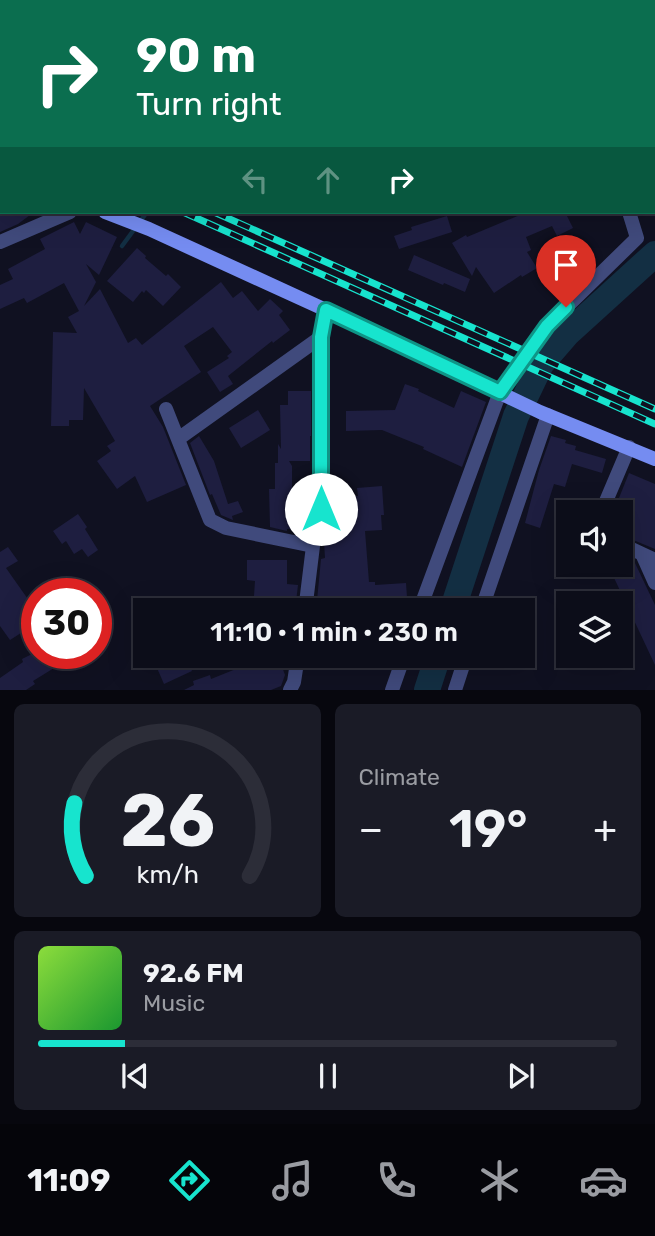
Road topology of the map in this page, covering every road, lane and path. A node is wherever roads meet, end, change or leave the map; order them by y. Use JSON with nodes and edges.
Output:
{"nodes":[{"id":1,"x":65,"y":214,"type":"edge"},
{"id":2,"x":110,"y":214,"type":"edge"},
{"id":3,"x":630,"y":214,"type":"edge"},
{"id":4,"x":0,"y":242,"type":"edge"},
{"id":5,"x":326,"y":310,"type":"junction"},
{"id":6,"x":321,"y":337,"type":"junction"},
{"id":7,"x":504,"y":394,"type":"junction"},
{"id":8,"x":166,"y":409,"type":"dead end"},
{"id":9,"x":544,"y":413,"type":"junction"},
{"id":10,"x":178,"y":439,"type":"junction"},
{"id":11,"x":629,"y":447,"type":"junction"},
{"id":12,"x":655,"y":459,"type":"edge"},
{"id":13,"x":607,"y":500,"type":"edge"},
{"id":14,"x":313,"y":546,"type":"junction"},
{"id":15,"x":633,"y":550,"type":"edge"},
{"id":16,"x":649,"y":557,"type":"edge"},
{"id":17,"x":655,"y":583,"type":"edge"},
{"id":18,"x":307,"y":598,"type":"edge"},
{"id":19,"x":424,"y":598,"type":"edge"},
{"id":20,"x":485,"y":598,"type":"edge"},
{"id":21,"x":296,"y":668,"type":"edge"},
{"id":22,"x":400,"y":668,"type":"edge"},
{"id":23,"x":462,"y":668,"type":"edge"},
{"id":24,"x":290,"y":690,"type":"edge"},
{"id":25,"x":392,"y":690,"type":"edge"},
{"id":26,"x":455,"y":690,"type":"edge"}],
"edges":[{"from":1,"to":4,"type":"street"},
{"from":2,"to":5,"type":"main road"},
{"from":3,"to":7,"type":"street"},
{"from":5,"to":6,"type":"street"},
{"from":5,"to":7,"type":"main road"},
{"from":6,"to":10,"type":"street"},
{"from":6,"to":14,"type":"street"},
{"from":7,"to":9,"type":"main road"},
{"from":7,"to":19,"type":"street"},
{"from":8,"to":10,"type":"street"},
{"from":9,"to":11,"type":"main road"},
{"from":9,"to":20,"type":"street"},
{"from":10,"to":14,"type":"street"},
{"from":11,"to":12,"type":"main road"},
{"from":11,"to":13,"type":"street"},
{"from":14,"to":18,"type":"street"},
{"from":15,"to":16,"type":"street"},
{"from":16,"to":17,"type":"street"},
{"from":21,"to":24,"type":"street"},
{"from":22,"to":25,"type":"street"},
{"from":23,"to":26,"type":"street"}]}
